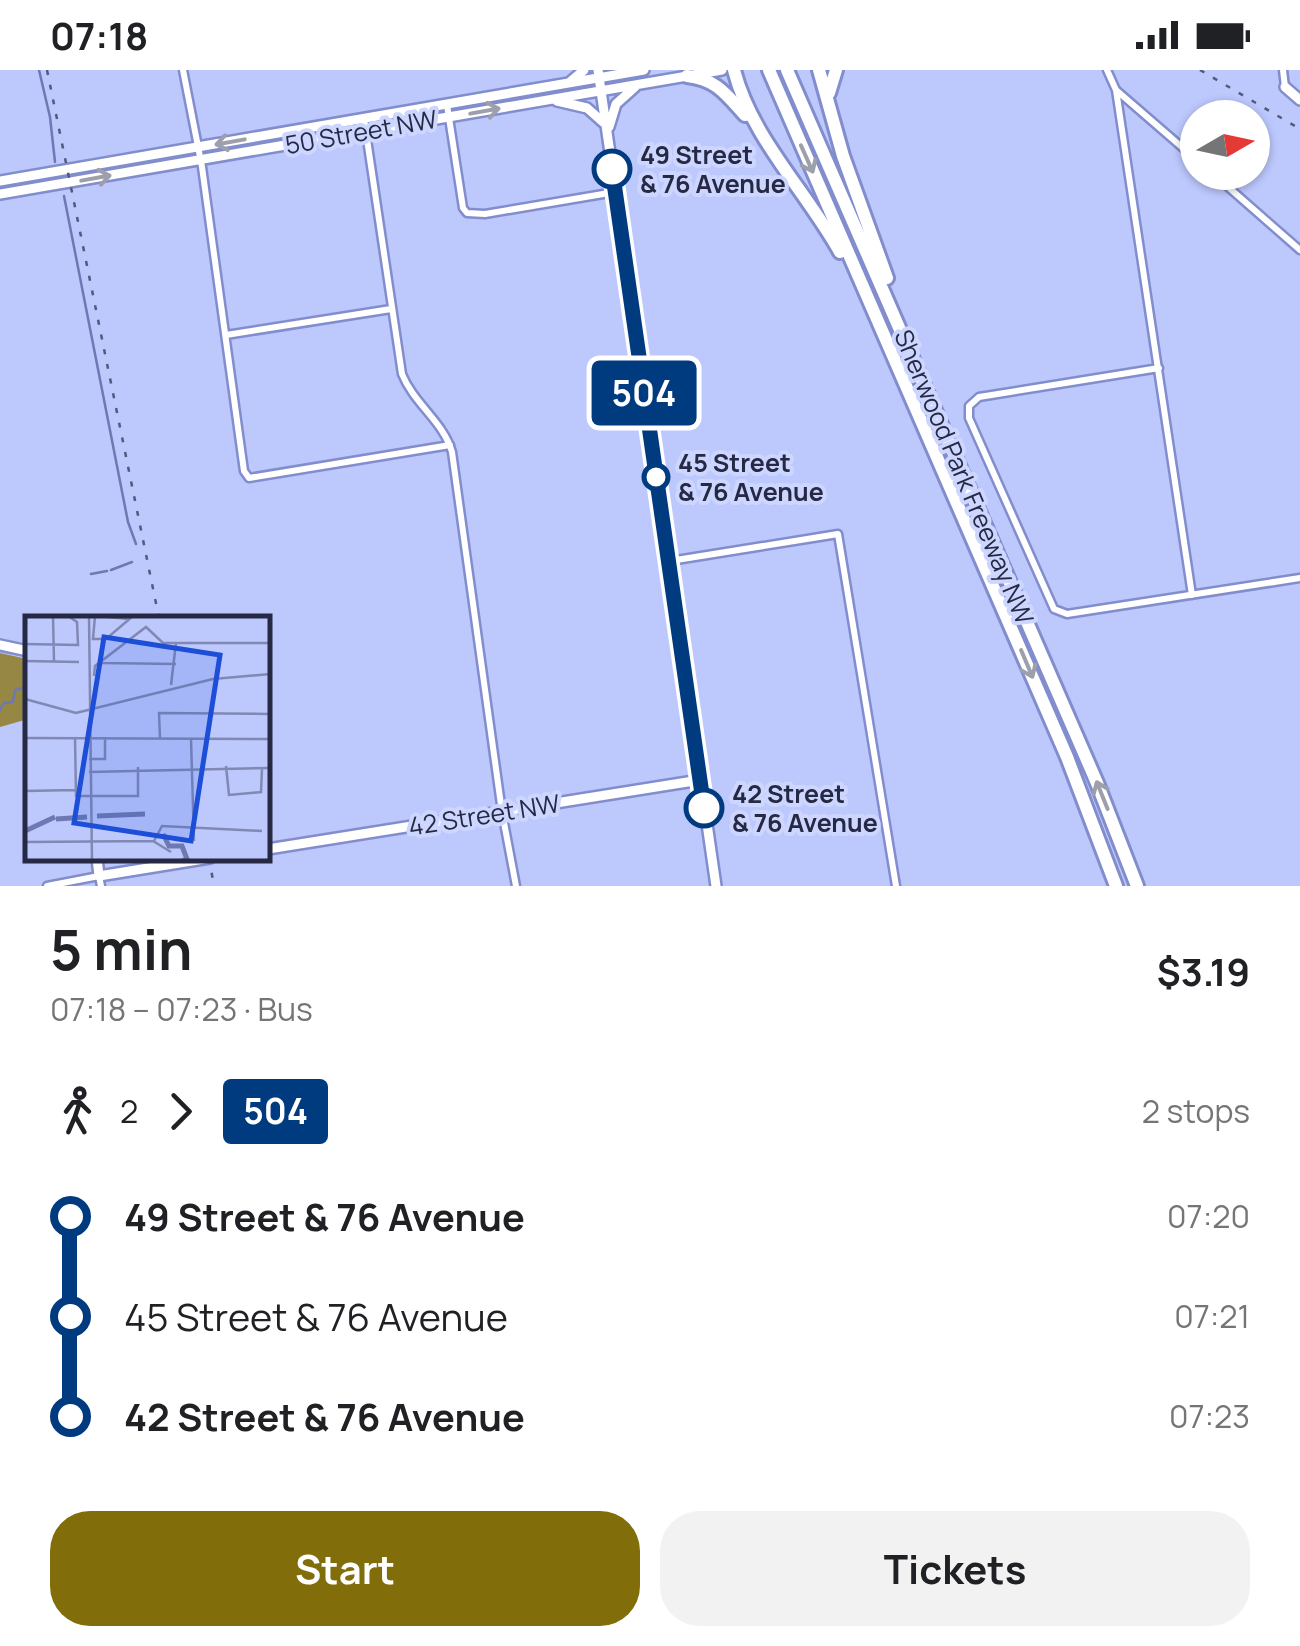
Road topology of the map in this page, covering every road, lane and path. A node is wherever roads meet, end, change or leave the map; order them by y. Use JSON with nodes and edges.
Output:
{"nodes":[{"id":1,"x":184,"y":70,"type":"edge"},
{"id":2,"x":584,"y":70,"type":"edge"},
{"id":3,"x":644,"y":70,"type":"edge"},
{"id":4,"x":722,"y":70,"type":"edge"},
{"id":5,"x":734,"y":70,"type":"edge"},
{"id":6,"x":769,"y":70,"type":"edge"},
{"id":7,"x":787,"y":70,"type":"edge"},
{"id":8,"x":819,"y":70,"type":"edge"},
{"id":9,"x":836,"y":70,"type":"edge"},
{"id":10,"x":1108,"y":70,"type":"edge"},
{"id":11,"x":1283,"y":70,"type":"edge"},
{"id":12,"x":598,"y":74,"type":"edge"},
{"id":13,"x":687,"y":76,"type":"junction"},
{"id":14,"x":568,"y":84,"type":"junction"},
{"id":15,"x":640,"y":84,"type":"junction"},
{"id":16,"x":1285,"y":87,"type":"joint"},
{"id":17,"x":1116,"y":90,"type":"junction"},
{"id":18,"x":600,"y":91,"type":"junction"},
{"id":19,"x":549,"y":100,"type":"junction"},
{"id":20,"x":1300,"y":100,"type":"edge"},
{"id":21,"x":447,"y":104,"type":"junction"},
{"id":22,"x":829,"y":106,"type":"junction"},
{"id":23,"x":449,"y":117,"type":"junction"},
{"id":24,"x":364,"y":118,"type":"junction"},
{"id":25,"x":606,"y":129,"type":"junction"},
{"id":26,"x":366,"y":132,"type":"junction"},
{"id":27,"x":760,"y":132,"type":"junction"},
{"id":28,"x":1180,"y":145,"type":"edge"},
{"id":29,"x":196,"y":148,"type":"junction"},
{"id":30,"x":200,"y":161,"type":"junction"},
{"id":31,"x":0,"y":182,"type":"edge"},
{"id":32,"x":1232,"y":190,"type":"edge"},
{"id":33,"x":615,"y":192,"type":"junction"},
{"id":34,"x":0,"y":194,"type":"edge"},
{"id":35,"x":1300,"y":250,"type":"edge"},
{"id":36,"x":865,"y":292,"type":"junction"},
{"id":37,"x":391,"y":309,"type":"junction"},
{"id":38,"x":902,"y":333,"type":"junction"},
{"id":39,"x":226,"y":335,"type":"junction"},
{"id":40,"x":1159,"y":368,"type":"junction"},
{"id":41,"x":450,"y":445,"type":"junction"},
{"id":42,"x":668,"y":562,"type":"junction"},
{"id":43,"x":1300,"y":578,"type":"edge"},
{"id":44,"x":1192,"y":594,"type":"junction"},
{"id":45,"x":0,"y":646,"type":"edge"},
{"id":46,"x":25,"y":650,"type":"edge"},
{"id":47,"x":700,"y":780,"type":"junction"},
{"id":48,"x":502,"y":812,"type":"junction"},
{"id":49,"x":270,"y":849,"type":"edge"},
{"id":50,"x":196,"y":861,"type":"edge"},
{"id":51,"x":100,"y":881,"type":"edge"},
{"id":52,"x":46,"y":886,"type":"edge"},
{"id":53,"x":516,"y":886,"type":"edge"},
{"id":54,"x":716,"y":886,"type":"edge"},
{"id":55,"x":896,"y":886,"type":"edge"},
{"id":56,"x":1116,"y":886,"type":"edge"},
{"id":57,"x":1138,"y":886,"type":"edge"}],
"edges":[{"from":1,"to":29,"type":"street"},
{"from":2,"to":14,"type":"main road"},
{"from":3,"to":12,"type":"main road","name":"50 Street NW"},
{"from":4,"to":13,"type":"main road","name":"50 Street NW"},
{"from":5,"to":27,"type":"highway"},
{"from":6,"to":36,"type":"highway","name":"Sherwood Park Freeway NW","one_way":true},
{"from":7,"to":38,"type":"highway","name":"Sherwood Park Freeway NW"},
{"from":8,"to":22,"type":"highway"},
{"from":9,"to":22,"type":"highway"},
{"from":10,"to":17,"type":"street"},
{"from":11,"to":16,"type":"street"},
{"from":12,"to":14,"type":"main road","name":"50 Street NW"},
{"from":12,"to":18,"type":"main road"},
{"from":13,"to":15,"type":"main road","name":"50 Street NW"},
{"from":13,"to":27,"type":"highway"},
{"from":14,"to":21,"type":"main road","name":"50 Street NW"},
{"from":15,"to":18,"type":"main road","name":"50 Street NW"},
{"from":15,"to":25,"type":"main road"},
{"from":16,"to":20,"type":"main road"},
{"from":17,"to":28,"type":"street"},
{"from":17,"to":40,"type":"street"},
{"from":18,"to":19,"type":"main road","name":"50 Street NW"},
{"from":18,"to":25,"type":"main road"},
{"from":23,"to":19,"type":"main road","name":"50 Street NW","one_way":true},
{"from":19,"to":25,"type":"main road"},
{"from":21,"to":23,"type":"street"},
{"from":21,"to":24,"type":"main road","name":"50 Street NW"},
{"from":22,"to":38,"type":"highway"},
{"from":23,"to":26,"type":"main road","name":"50 Street NW"},
{"from":23,"to":33,"type":"street"},
{"from":24,"to":26,"type":"street"},
{"from":24,"to":29,"type":"main road","name":"50 Street NW","one_way":true},
{"from":25,"to":33,"type":"main road"},
{"from":26,"to":30,"type":"main road","name":"50 Street NW"},
{"from":26,"to":37,"type":"street"},
{"from":27,"to":36,"type":"highway"},
{"from":29,"to":30,"type":"street"},
{"from":29,"to":31,"type":"main road","name":"50 Street NW"},
{"from":34,"to":30,"type":"main road","name":"50 Street NW","one_way":true},
{"from":30,"to":39,"type":"street"},
{"from":32,"to":35,"type":"street"},
{"from":33,"to":42,"type":"main road"},
{"from":36,"to":56,"type":"highway","name":"Sherwood Park Freeway NW","one_way":true},
{"from":37,"to":39,"type":"street"},
{"from":37,"to":41,"type":"street"},
{"from":57,"to":38,"type":"highway","name":"Sherwood Park Freeway NW","one_way":true},
{"from":39,"to":41,"type":"street"},
{"from":40,"to":44,"type":"street"},
{"from":40,"to":44,"type":"street"},
{"from":41,"to":48,"type":"street"},
{"from":42,"to":47,"type":"main road"},
{"from":42,"to":55,"type":"street"},
{"from":43,"to":44,"type":"street"},
{"from":45,"to":46,"type":"main road"},
{"from":47,"to":48,"type":"main road","name":"42 Street NW"},
{"from":47,"to":54,"type":"main road"},
{"from":48,"to":49,"type":"main road","name":"42 Street NW"},
{"from":48,"to":53,"type":"street"},
{"from":50,"to":51,"type":"main road"},
{"from":51,"to":52,"type":"street"}]}
